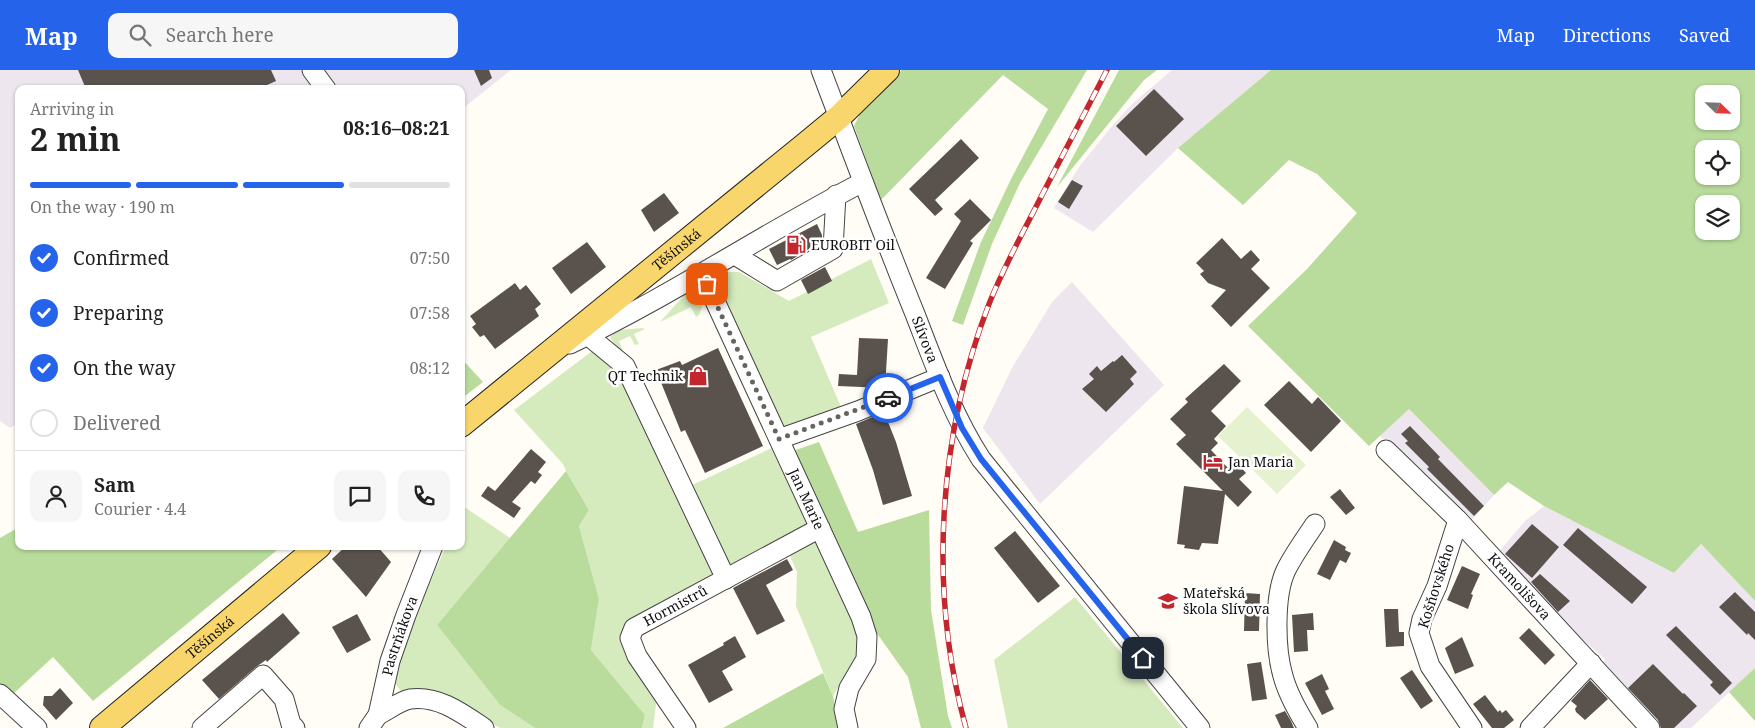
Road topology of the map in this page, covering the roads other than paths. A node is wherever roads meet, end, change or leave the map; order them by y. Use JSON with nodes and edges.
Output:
{"nodes":[{"id":1,"x":312,"y":70,"type":"edge"},
{"id":2,"x":821,"y":70,"type":"edge"},
{"id":3,"x":886,"y":70,"type":"edge"},
{"id":4,"x":323,"y":85,"type":"edge"},
{"id":5,"x":839,"y":117,"type":"junction"},
{"id":6,"x":863,"y":182,"type":"junction"},
{"id":7,"x":836,"y":195,"type":"junction"},
{"id":8,"x":735,"y":255,"type":"junction"},
{"id":9,"x":702,"y":273,"type":"junction"},
{"id":10,"x":584,"y":332,"type":"junction"},
{"id":11,"x":940,"y":377,"type":"junction"},
{"id":12,"x":465,"y":422,"type":"edge"},
{"id":13,"x":779,"y":439,"type":"junction"},
{"id":14,"x":1386,"y":450,"type":"dead end"},
{"id":15,"x":1458,"y":520,"type":"junction"},
{"id":16,"x":1315,"y":524,"type":"dead end"},
{"id":17,"x":820,"y":528,"type":"junction"},
{"id":18,"x":314,"y":550,"type":"edge"},
{"id":19,"x":431,"y":550,"type":"edge"},
{"id":20,"x":726,"y":579,"type":"junction"},
{"id":21,"x":1590,"y":663,"type":"junction"},
{"id":22,"x":0,"y":694,"type":"edge"},
{"id":23,"x":374,"y":722,"type":"edge"},
{"id":24,"x":37,"y":728,"type":"edge"},
{"id":25,"x":102,"y":728,"type":"edge"},
{"id":26,"x":202,"y":728,"type":"edge"},
{"id":27,"x":295,"y":728,"type":"edge"},
{"id":28,"x":484,"y":728,"type":"edge"},
{"id":29,"x":686,"y":728,"type":"edge"},
{"id":30,"x":848,"y":728,"type":"edge"},
{"id":31,"x":1200,"y":728,"type":"edge"},
{"id":32,"x":1308,"y":728,"type":"edge"},
{"id":33,"x":1472,"y":728,"type":"edge"},
{"id":34,"x":1530,"y":728,"type":"edge"},
{"id":35,"x":1650,"y":728,"type":"edge"}],
"edges":[{"from":1,"to":4,"type":"street"},
{"from":2,"to":5,"type":"street","name":"Slívova"},
{"from":3,"to":5,"type":"main road","name":"Těšínská"},
{"from":5,"to":6,"type":"street","name":"Slívova"},
{"from":5,"to":10,"type":"main road","name":"Těšínská"},
{"from":6,"to":7,"type":"street"},
{"from":6,"to":11,"type":"street","name":"Slívova"},
{"from":7,"to":8,"type":"street"},
{"from":7,"to":8,"type":"street"},
{"from":8,"to":9,"type":"street"},
{"from":9,"to":10,"type":"street"},
{"from":9,"to":13,"type":"street","name":"Jan Marie"},
{"from":10,"to":12,"type":"main road","name":"Těšínská"},
{"from":10,"to":20,"type":"street"},
{"from":11,"to":13,"type":"street"},
{"from":11,"to":31,"type":"street","name":"Slívova"},
{"from":13,"to":17,"type":"street","name":"Jan Marie"},
{"from":14,"to":15,"type":"street","name":"Kramolišova"},
{"from":15,"to":21,"type":"street","name":"Kramolišova"},
{"from":15,"to":33,"type":"street","name":"Košňovského"},
{"from":16,"to":32,"type":"street"},
{"from":17,"to":20,"type":"street","name":"Hormistrů"},
{"from":17,"to":30,"type":"street","name":"Jan Marie"},
{"from":18,"to":25,"type":"main road","name":"Těšínská"},
{"from":19,"to":23,"type":"street","name":"Pastrňákova"},
{"from":20,"to":29,"type":"street","name":"Hormistrů"},
{"from":21,"to":34,"type":"street"},
{"from":21,"to":35,"type":"street","name":"Kramolišova"},
{"from":22,"to":24,"type":"street"},
{"from":23,"to":28,"type":"street"},
{"from":26,"to":27,"type":"street"}]}
